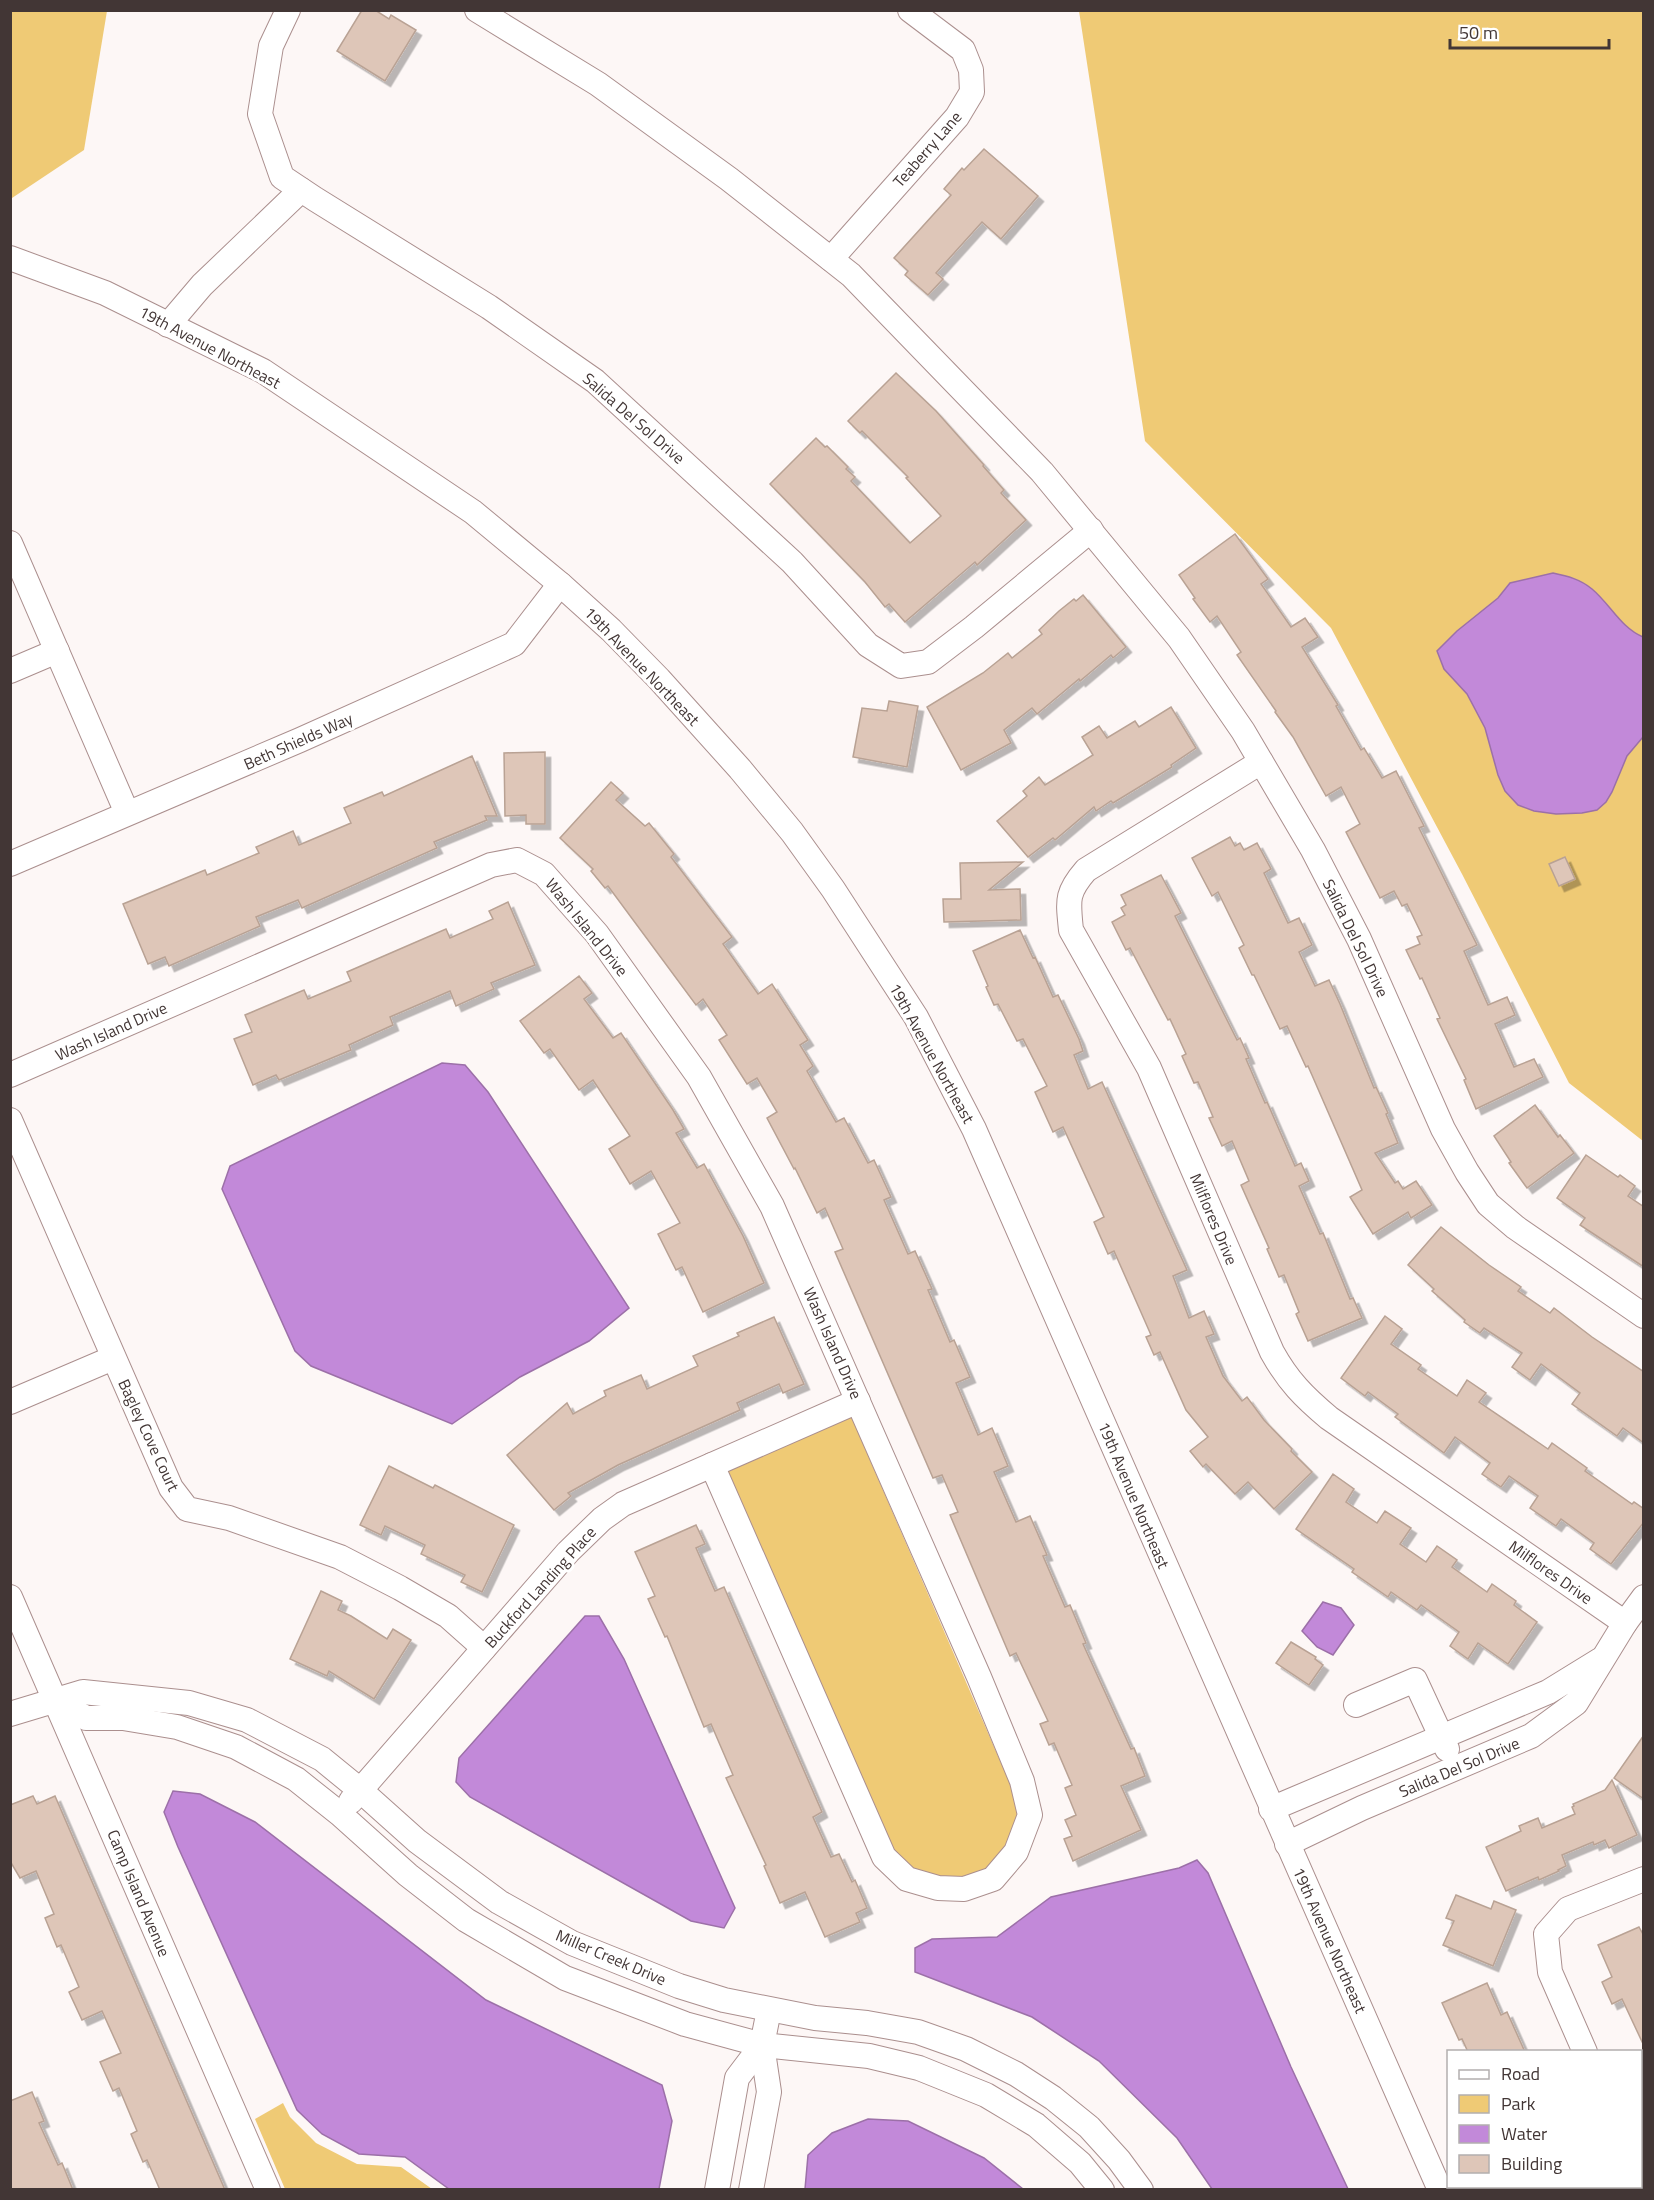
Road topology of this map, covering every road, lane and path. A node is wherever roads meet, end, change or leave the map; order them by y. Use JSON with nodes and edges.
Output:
{"nodes":[{"id":1,"x":288,"y":10,"type":"edge"},
{"id":2,"x":910,"y":10,"type":"edge"},
{"id":3,"x":489,"y":13,"type":"edge"},
{"id":4,"x":301,"y":190,"type":"junction"},
{"id":5,"x":10,"y":258,"type":"edge"},
{"id":6,"x":831,"y":259,"type":"junction"},
{"id":7,"x":168,"y":325,"type":"junction"},
{"id":8,"x":1091,"y":530,"type":"junction"},
{"id":9,"x":10,"y":543,"type":"edge"},
{"id":10,"x":560,"y":585,"type":"junction"},
{"id":11,"x":57,"y":651,"type":"junction"},
{"id":12,"x":10,"y":671,"type":"edge"},
{"id":13,"x":1261,"y":762,"type":"junction"},
{"id":14,"x":128,"y":813,"type":"junction"},
{"id":15,"x":10,"y":864,"type":"edge"},
{"id":16,"x":10,"y":1075,"type":"edge"},
{"id":17,"x":10,"y":1120,"type":"edge"},
{"id":18,"x":1644,"y":1316,"type":"edge"},
{"id":19,"x":113,"y":1358,"type":"junction"},
{"id":20,"x":858,"y":1401,"type":"junction"},
{"id":21,"x":10,"y":1402,"type":"edge"},
{"id":22,"x":712,"y":1465,"type":"junction"},
{"id":23,"x":10,"y":1597,"type":"edge"},
{"id":24,"x":1644,"y":1597,"type":"edge"},
{"id":25,"x":1625,"y":1623,"type":"junction"},
{"id":26,"x":484,"y":1648,"type":"junction"},
{"id":27,"x":1604,"y":1657,"type":"junction"},
{"id":28,"x":56,"y":1701,"type":"junction"},
{"id":29,"x":1356,"y":1705,"type":"dead end"},
{"id":30,"x":10,"y":1714,"type":"edge"},
{"id":31,"x":1442,"y":1736,"type":"junction"},
{"id":32,"x":1404,"y":1753,"type":"junction"},
{"id":33,"x":1455,"y":1768,"type":"junction"},
{"id":34,"x":1418,"y":1784,"type":"junction"},
{"id":35,"x":360,"y":1790,"type":"junction"},
{"id":36,"x":1271,"y":1809,"type":"junction"},
{"id":37,"x":340,"y":1814,"type":"junction"},
{"id":38,"x":1287,"y":1844,"type":"junction"},
{"id":39,"x":1644,"y":1879,"type":"edge"},
{"id":40,"x":769,"y":2010,"type":"junction"},
{"id":41,"x":762,"y":2045,"type":"junction"},
{"id":42,"x":1584,"y":2050,"type":"edge"},
{"id":43,"x":268,"y":2190,"type":"edge"},
{"id":44,"x":717,"y":2190,"type":"edge"},
{"id":45,"x":751,"y":2190,"type":"edge"},
{"id":46,"x":1102,"y":2190,"type":"edge"},
{"id":47,"x":1141,"y":2190,"type":"edge"},
{"id":48,"x":1440,"y":2190,"type":"edge"}],
"edges":[{"from":1,"to":4,"type":"street","name":"Salida Del Sol Drive"},
{"from":2,"to":6,"type":"street","name":"Teaberry Lane"},
{"from":3,"to":6,"type":"street","name":"Salida Del Sol Drive"},
{"from":4,"to":7,"type":"street"},
{"from":4,"to":8,"type":"street","name":"Salida Del Sol Drive"},
{"from":5,"to":7,"type":"street","name":"19th Avenue Northeast"},
{"from":6,"to":8,"type":"street","name":"Salida Del Sol Drive"},
{"from":7,"to":10,"type":"street","name":"19th Avenue Northeast"},
{"from":8,"to":13,"type":"street","name":"Salida Del Sol Drive"},
{"from":9,"to":11,"type":"street"},
{"from":10,"to":14,"type":"street","name":"Beth Shields Way"},
{"from":10,"to":36,"type":"street","name":"19th Avenue Northeast"},
{"from":11,"to":12,"type":"street"},
{"from":11,"to":14,"type":"street"},
{"from":13,"to":18,"type":"street","name":"Salida Del Sol Drive"},
{"from":13,"to":25,"type":"street","name":"Milflores Drive"},
{"from":14,"to":15,"type":"street","name":"Beth Shields Way"},
{"from":16,"to":20,"type":"street","name":"Wash Island Drive"},
{"from":17,"to":19,"type":"street","name":"Bagley Cove Court"},
{"from":19,"to":21,"type":"street"},
{"from":19,"to":26,"type":"street","name":"Bagley Cove Court"},
{"from":20,"to":22,"type":"street","name":"Buckford Landing Place"},
{"from":20,"to":22,"type":"street","name":"Wash Island Drive"},
{"from":22,"to":26,"type":"street","name":"Buckford Landing Place"},
{"from":23,"to":28,"type":"street","name":"Camp Island Avenue"},
{"from":24,"to":25,"type":"street","name":"Salida Del Sol Drive"},
{"from":25,"to":27,"type":"street","name":"Salida Del Sol Drive"},
{"from":26,"to":35,"type":"street","name":"Buckford Landing Place"},
{"from":27,"to":31,"type":"street","name":"Salida Del Sol Drive"},
{"from":27,"to":33,"type":"street","name":"Salida Del Sol Drive"},
{"from":28,"to":30,"type":"street","name":"Miller Creek Drive"},
{"from":28,"to":35,"type":"street","name":"Miller Creek Drive"},
{"from":28,"to":37,"type":"street","name":"Miller Creek Drive"},
{"from":28,"to":43,"type":"street","name":"Camp Island Avenue"},
{"from":29,"to":31,"type":"street"},
{"from":31,"to":32,"type":"street","name":"Salida Del Sol Drive"},
{"from":31,"to":33,"type":"street"},
{"from":32,"to":34,"type":"street"},
{"from":32,"to":36,"type":"street","name":"Salida Del Sol Drive"},
{"from":33,"to":34,"type":"street","name":"Salida Del Sol Drive"},
{"from":34,"to":38,"type":"street"},
{"from":35,"to":37,"type":"street","name":"Buckford Landing Place"},
{"from":35,"to":40,"type":"street","name":"Miller Creek Drive"},
{"from":36,"to":38,"type":"street","name":"19th Avenue Northeast"},
{"from":37,"to":41,"type":"street","name":"Miller Creek Drive"},
{"from":38,"to":48,"type":"street","name":"19th Avenue Northeast"},
{"from":39,"to":42,"type":"street"},
{"from":40,"to":41,"type":"street"},
{"from":40,"to":47,"type":"street","name":"Miller Creek Drive"},
{"from":41,"to":44,"type":"street"},
{"from":41,"to":45,"type":"street"},
{"from":41,"to":46,"type":"street","name":"Miller Creek Drive"}]}
